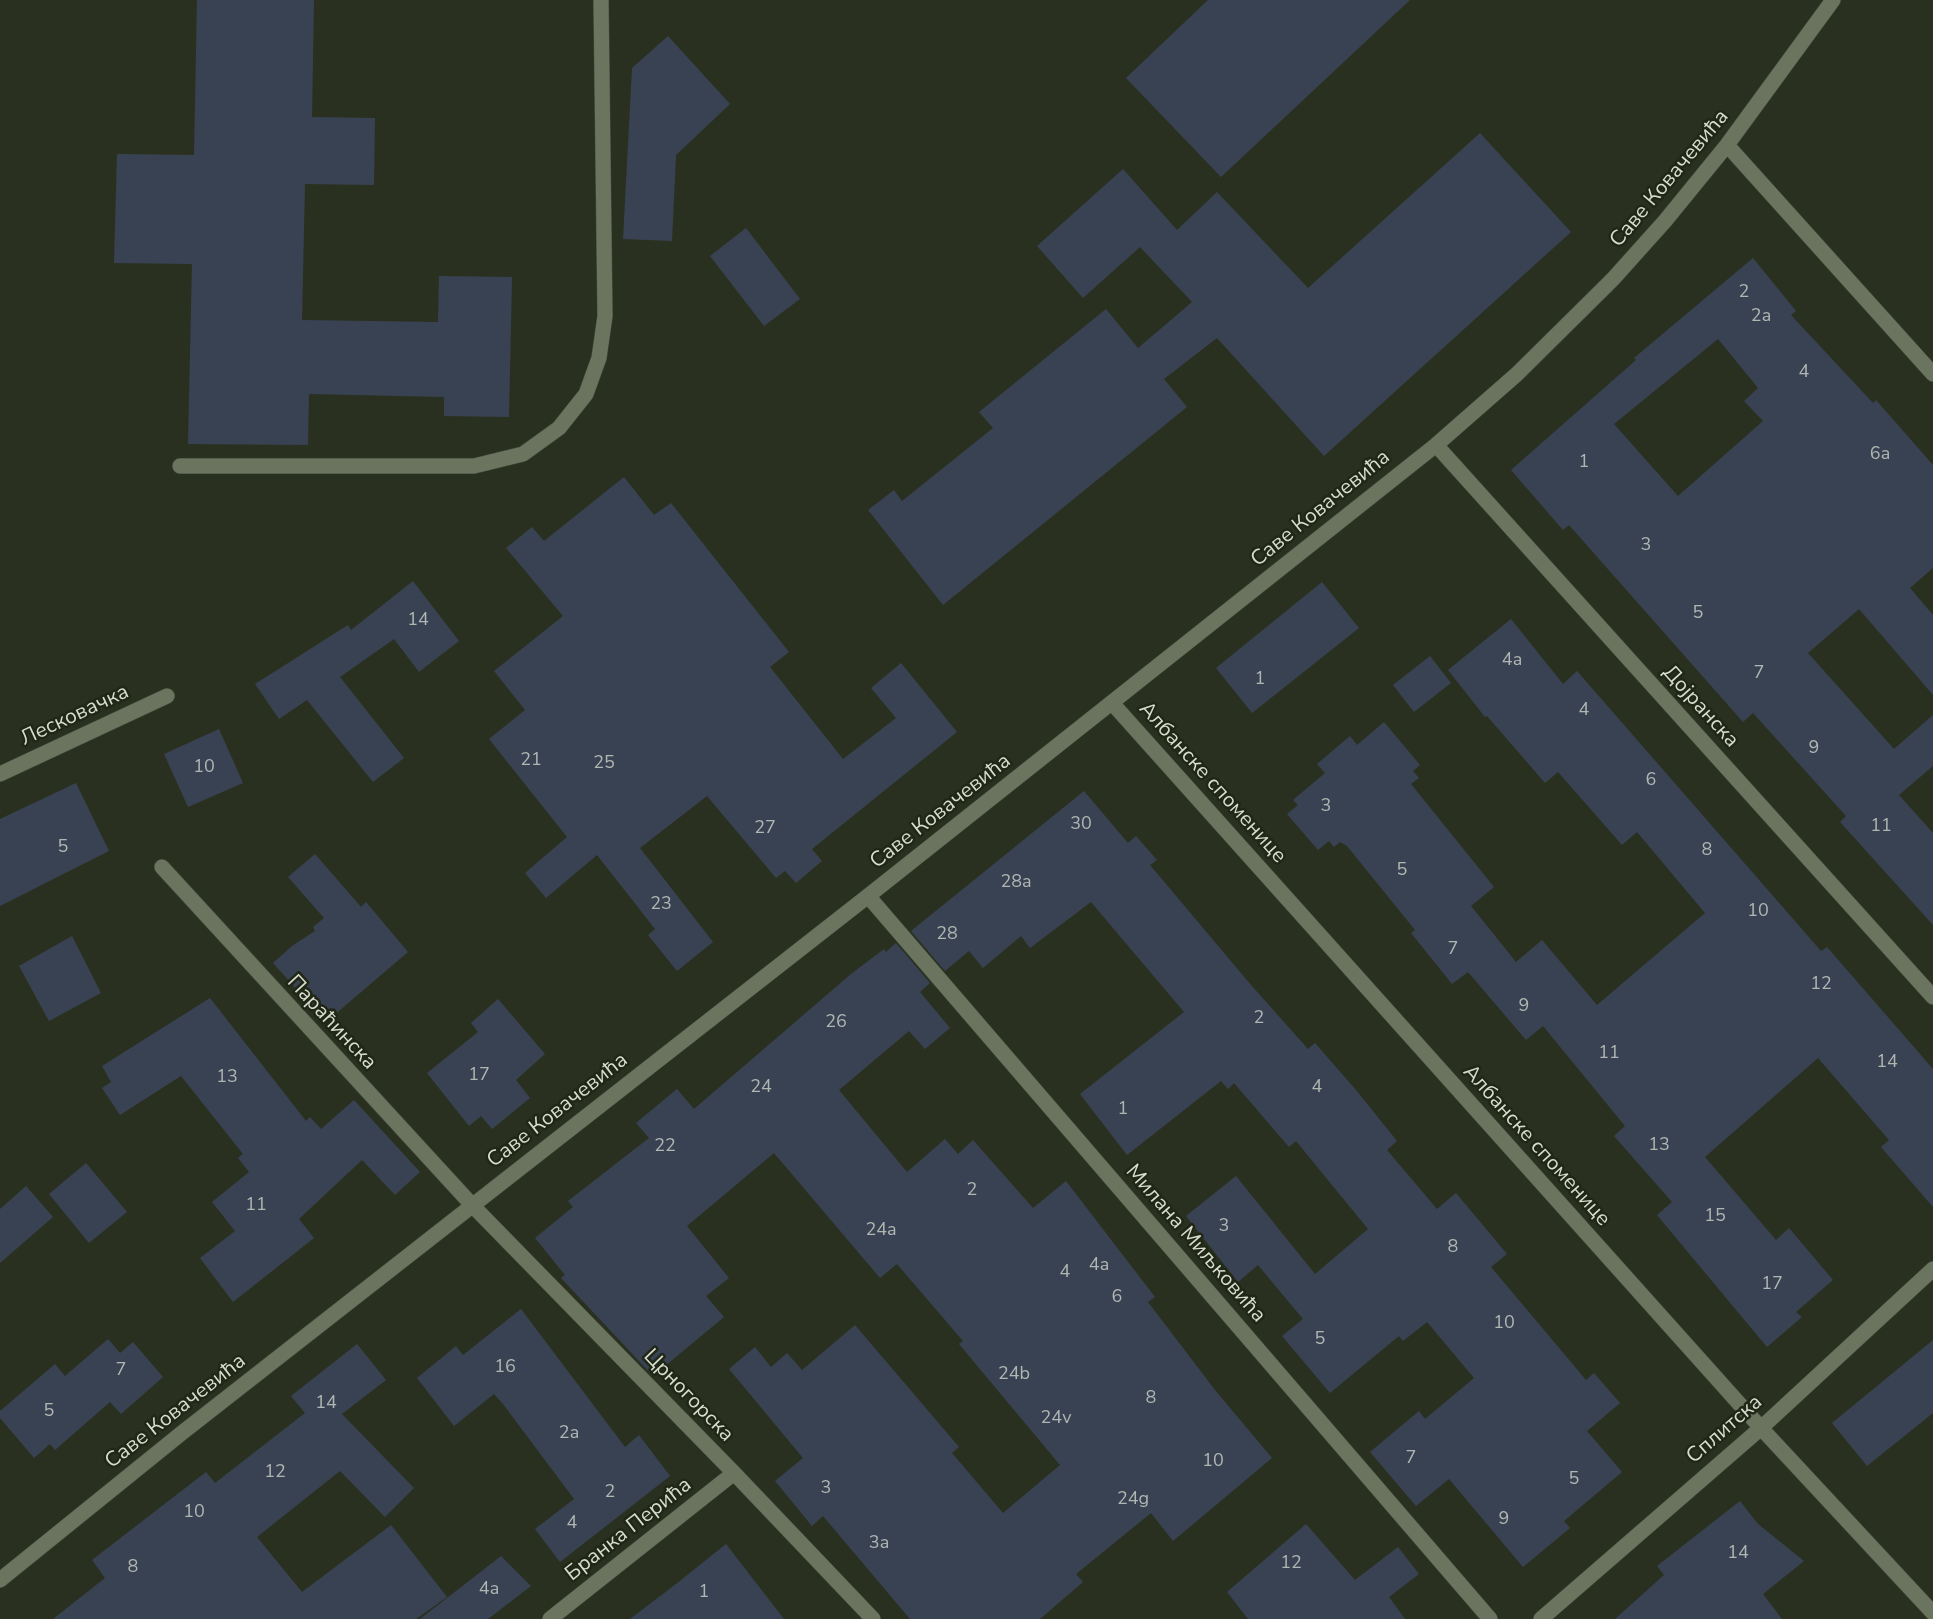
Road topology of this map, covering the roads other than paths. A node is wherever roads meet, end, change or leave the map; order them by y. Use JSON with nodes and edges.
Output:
{"nodes":[{"id":1,"x":602,"y":0,"type":"edge"},
{"id":2,"x":1833,"y":0,"type":"edge"},
{"id":3,"x":1727,"y":145,"type":"junction"},
{"id":4,"x":1933,"y":374,"type":"edge"},
{"id":5,"x":1436,"y":445,"type":"junction"},
{"id":6,"x":180,"y":466,"type":"dead end"},
{"id":7,"x":167,"y":696,"type":"dead end"},
{"id":8,"x":1112,"y":703,"type":"junction"},
{"id":9,"x":0,"y":774,"type":"edge"},
{"id":10,"x":162,"y":867,"type":"dead end"},
{"id":11,"x":868,"y":896,"type":"junction"},
{"id":12,"x":1933,"y":997,"type":"edge"},
{"id":13,"x":472,"y":1206,"type":"junction"},
{"id":14,"x":1933,"y":1269,"type":"edge"},
{"id":15,"x":1761,"y":1428,"type":"junction"},
{"id":16,"x":734,"y":1473,"type":"junction"},
{"id":17,"x":0,"y":1580,"type":"edge"},
{"id":18,"x":1933,"y":1613,"type":"edge"},
{"id":19,"x":550,"y":1619,"type":"edge"},
{"id":20,"x":873,"y":1619,"type":"edge"},
{"id":21,"x":1490,"y":1619,"type":"edge"},
{"id":22,"x":1541,"y":1619,"type":"edge"}],
"edges":[{"from":1,"to":6,"type":"street"},
{"from":2,"to":3,"type":"street","name":"Саве Ковачевића"},
{"from":3,"to":4,"type":"street"},
{"from":3,"to":5,"type":"street","name":"Саве Ковачевића"},
{"from":5,"to":8,"type":"street","name":"Саве Ковачевића"},
{"from":5,"to":12,"type":"street","name":"Дојранска"},
{"from":7,"to":9,"type":"street","name":"Лесковачка"},
{"from":8,"to":11,"type":"street","name":"Саве Ковачевића"},
{"from":8,"to":15,"type":"street","name":"Албанске споменице"},
{"from":10,"to":13,"type":"street","name":"Параћинска"},
{"from":11,"to":13,"type":"street","name":"Саве Ковачевића"},
{"from":11,"to":21,"type":"street","name":"Милана Миљковића"},
{"from":13,"to":16,"type":"street","name":"Црногорска"},
{"from":13,"to":17,"type":"street","name":"Саве Ковачевића"},
{"from":14,"to":15,"type":"street","name":"Сплитска"},
{"from":15,"to":18,"type":"street","name":"Албанске споменице"},
{"from":15,"to":22,"type":"street","name":"Сплитска"},
{"from":16,"to":19,"type":"street","name":"Бранка Перића"},
{"from":16,"to":20,"type":"street","name":"Црногорска"}]}
